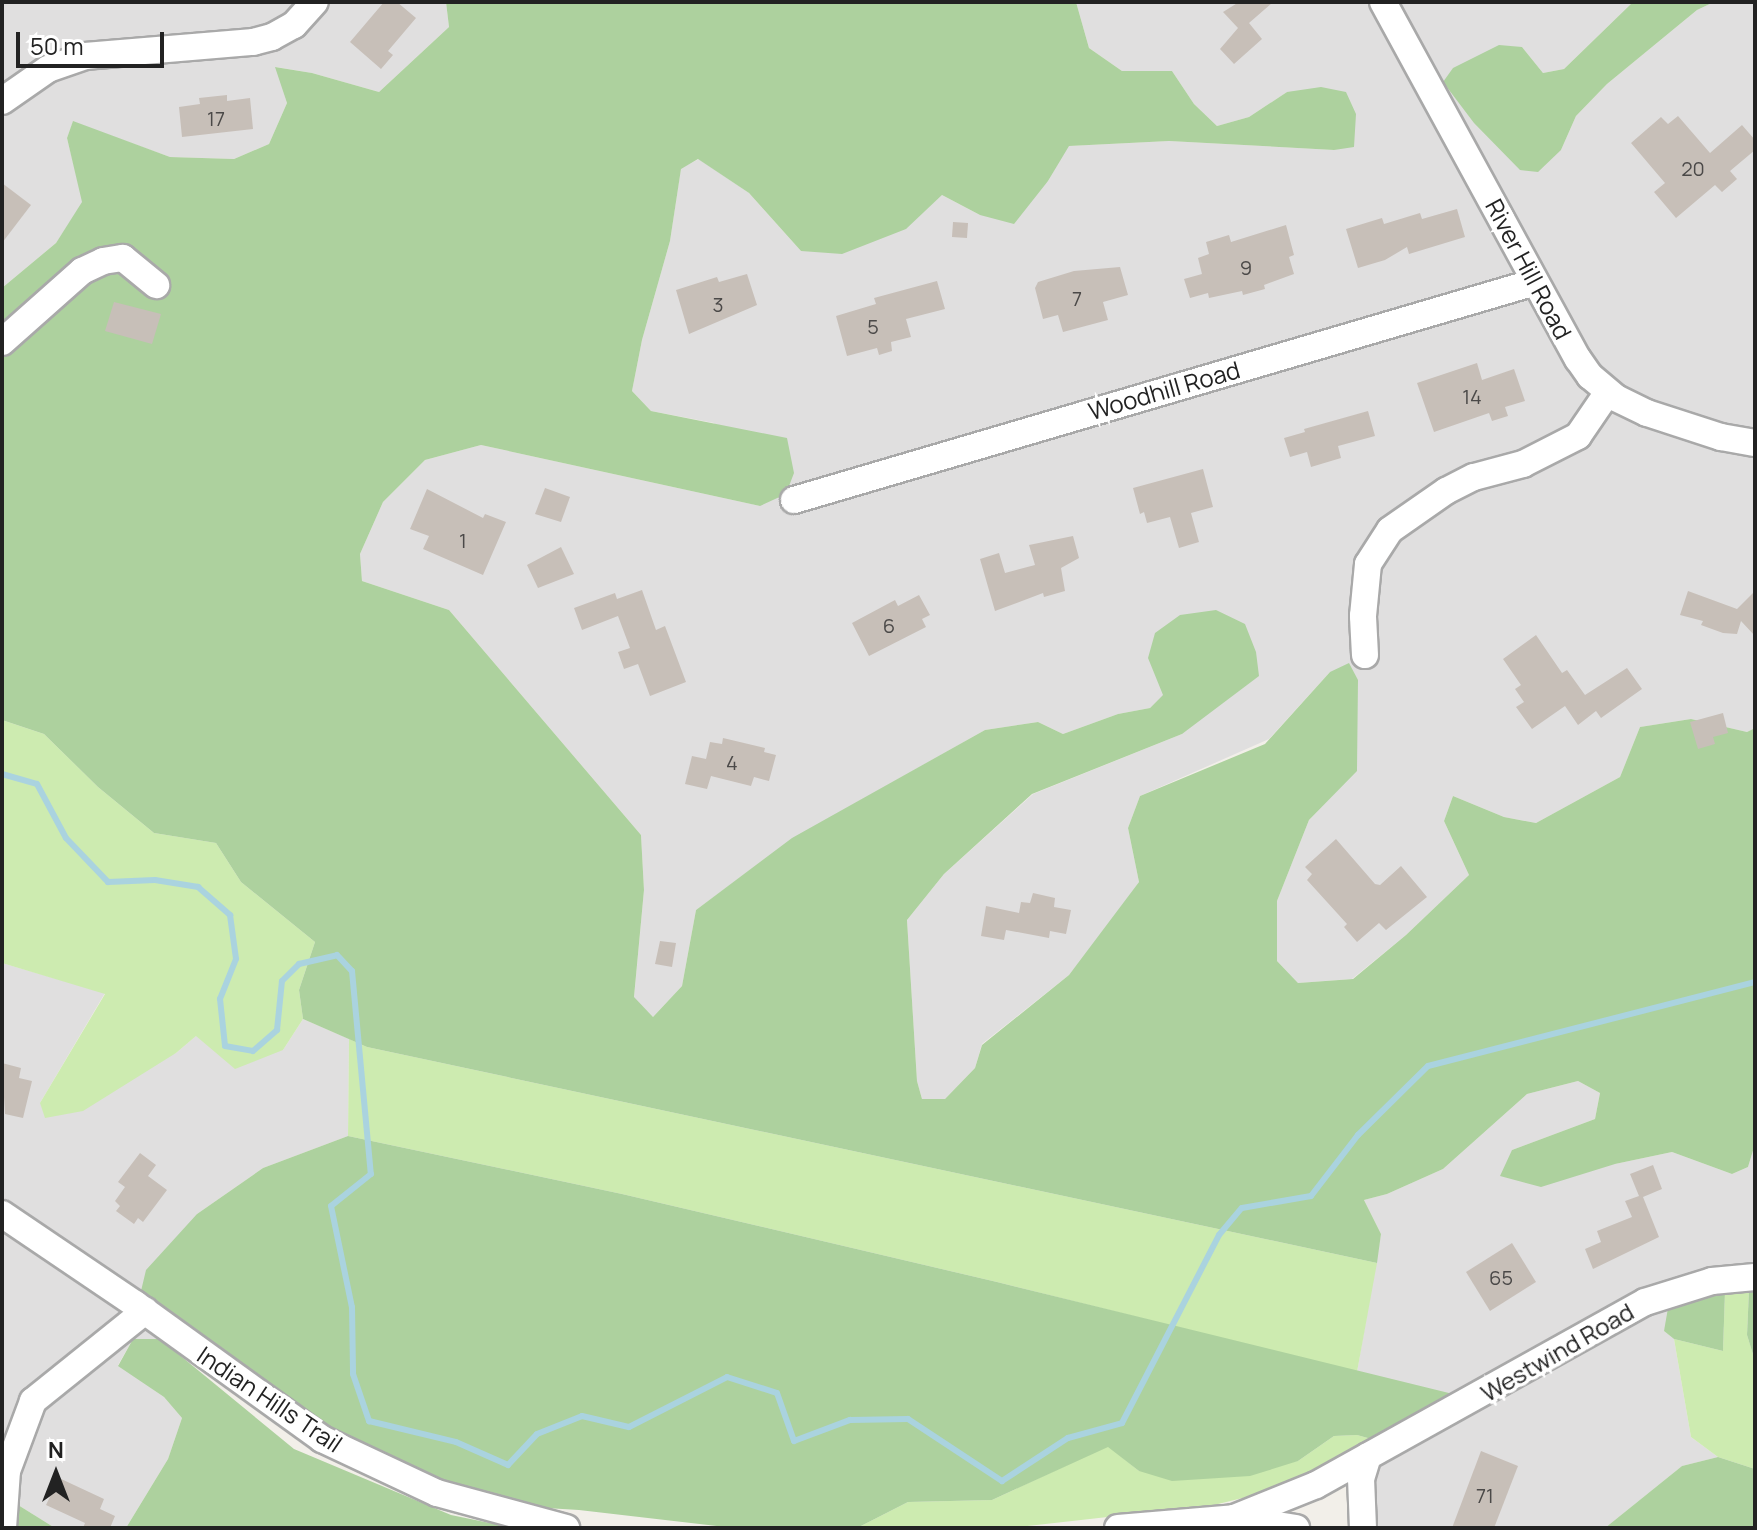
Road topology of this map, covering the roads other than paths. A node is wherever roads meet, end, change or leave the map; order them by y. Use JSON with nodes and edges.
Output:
{"nodes":[{"id":1,"x":315,"y":2,"type":"edge"},
{"id":2,"x":1383,"y":2,"type":"edge"},
{"id":3,"x":2,"y":101,"type":"edge"},
{"id":4,"x":1535,"y":282,"type":"junction"},
{"id":5,"x":156,"y":285,"type":"dead end"},
{"id":6,"x":2,"y":342,"type":"edge"},
{"id":7,"x":1608,"y":392,"type":"junction"},
{"id":8,"x":1755,"y":443,"type":"edge"},
{"id":9,"x":794,"y":500,"type":"dead end"},
{"id":10,"x":1365,"y":655,"type":"dead end"},
{"id":11,"x":2,"y":1214,"type":"edge"},
{"id":12,"x":1755,"y":1277,"type":"edge"},
{"id":13,"x":145,"y":1311,"type":"junction"},
{"id":14,"x":1368,"y":1456,"type":"junction"},
{"id":15,"x":1234,"y":1518,"type":"junction"},
{"id":16,"x":3,"y":1528,"type":"edge"},
{"id":17,"x":566,"y":1528,"type":"edge"},
{"id":18,"x":1118,"y":1528,"type":"edge"},
{"id":19,"x":1296,"y":1528,"type":"edge"},
{"id":20,"x":1363,"y":1528,"type":"edge"}],
"edges":[{"from":1,"to":3,"type":"street"},
{"from":2,"to":4,"type":"street","name":"River Hill Road"},
{"from":4,"to":7,"type":"street","name":"River Hill Road"},
{"from":4,"to":9,"type":"street","name":"Woodhill Road"},
{"from":5,"to":6,"type":"street"},
{"from":7,"to":8,"type":"street","name":"River Hill Road"},
{"from":7,"to":10,"type":"street"},
{"from":11,"to":13,"type":"street","name":"Indian Hills Trail"},
{"from":12,"to":14,"type":"street","name":"Westwind Road"},
{"from":13,"to":16,"type":"street"},
{"from":13,"to":17,"type":"street","name":"Indian Hills Trail"},
{"from":14,"to":15,"type":"street","name":"Westwind Road"},
{"from":14,"to":20,"type":"street"},
{"from":15,"to":18,"type":"street"},
{"from":15,"to":19,"type":"street"}]}
